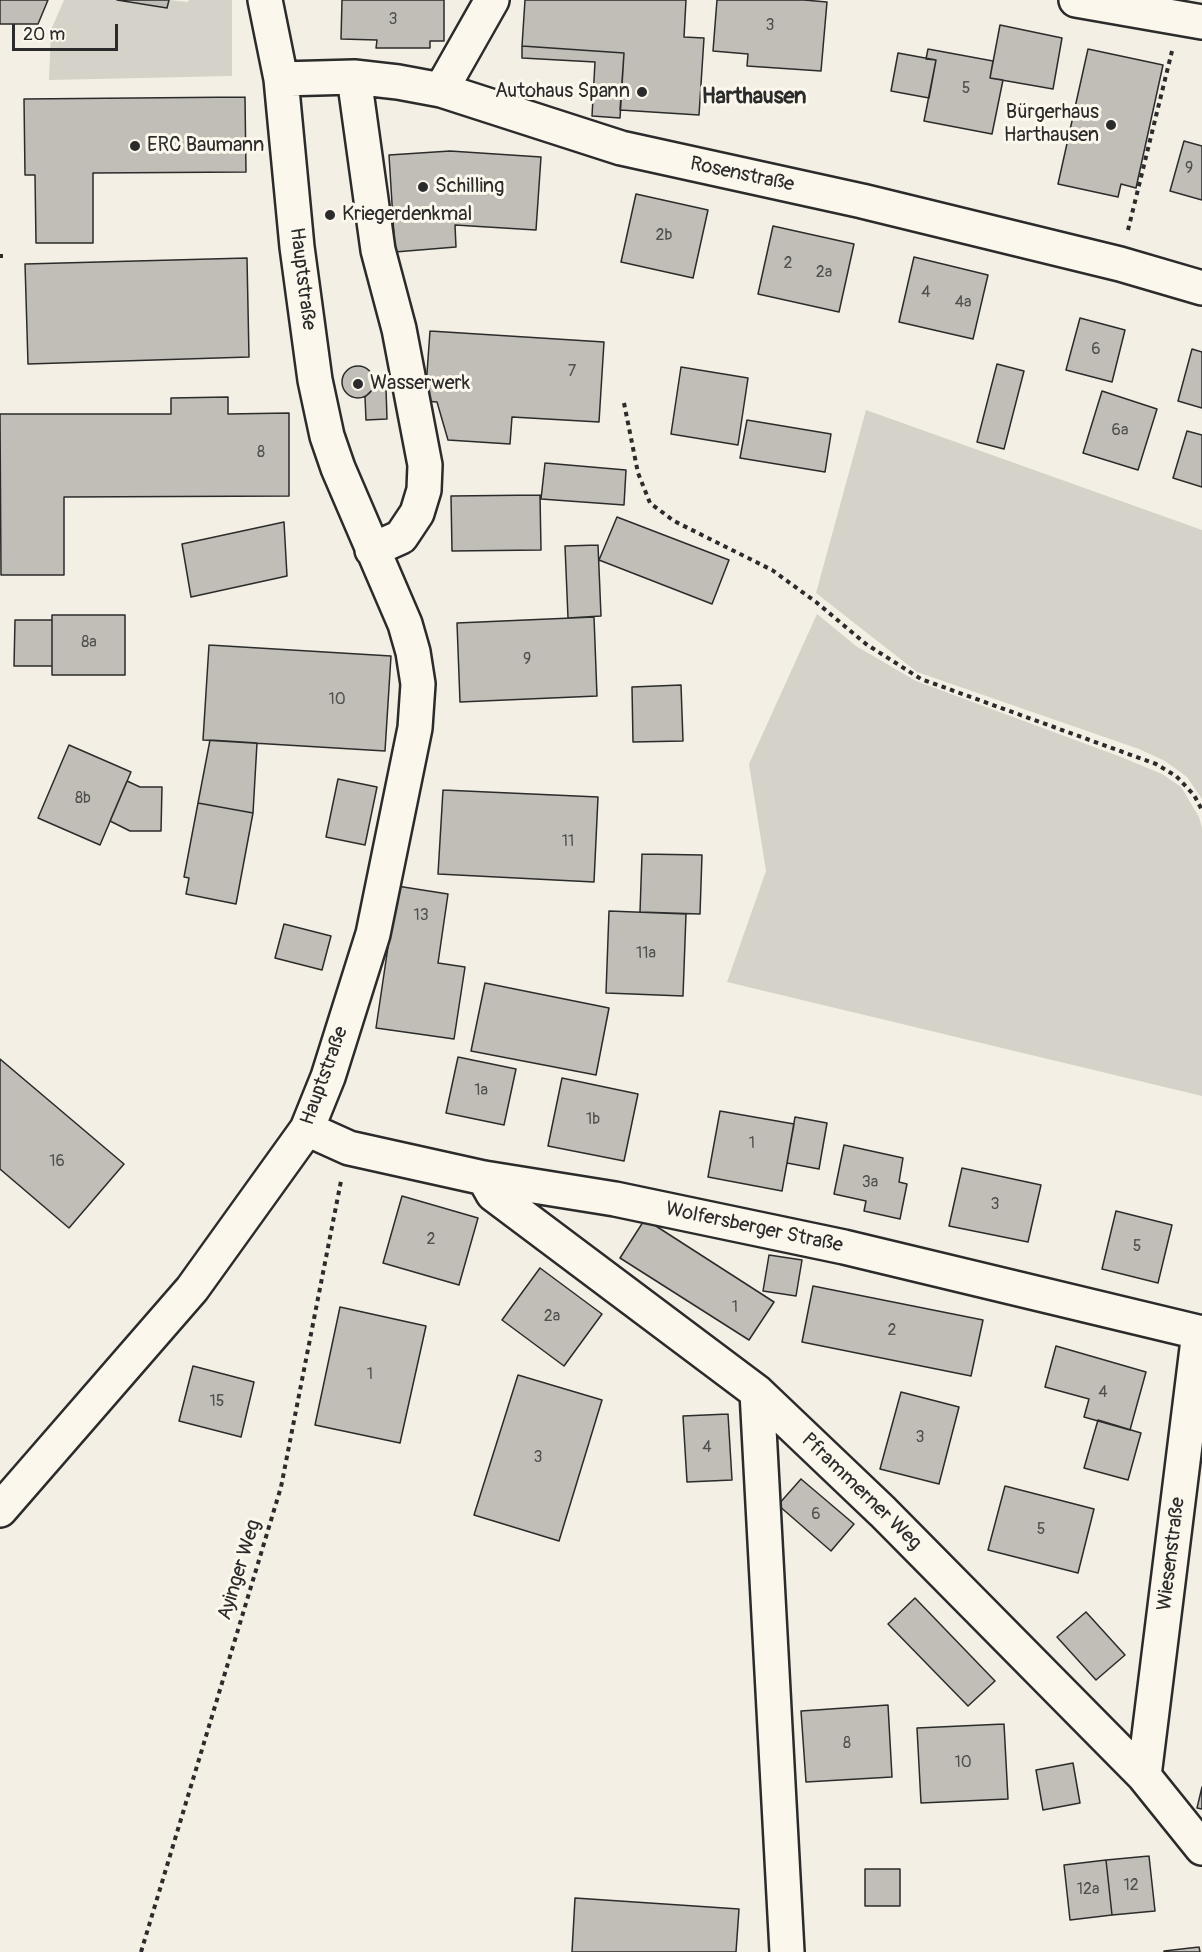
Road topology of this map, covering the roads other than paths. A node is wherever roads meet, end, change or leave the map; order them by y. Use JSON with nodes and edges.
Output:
{"nodes":[{"id":1,"x":265,"y":0,"type":"edge"},
{"id":2,"x":492,"y":0,"type":"edge"},
{"id":3,"x":1076,"y":0,"type":"edge"},
{"id":4,"x":1190,"y":20,"type":"edge"},
{"id":5,"x":354,"y":77,"type":"junction"},
{"id":6,"x":281,"y":79,"type":"junction"},
{"id":7,"x":441,"y":90,"type":"junction"},
{"id":8,"x":1202,"y":288,"type":"edge"},
{"id":9,"x":372,"y":550,"type":"junction"},
{"id":10,"x":307,"y":1129,"type":"junction"},
{"id":11,"x":484,"y":1178,"type":"junction"},
{"id":12,"x":1201,"y":1333,"type":"edge"},
{"id":13,"x":757,"y":1392,"type":"junction"},
{"id":14,"x":0,"y":1510,"type":"edge"},
{"id":15,"x":1144,"y":1776,"type":"junction"},
{"id":16,"x":1202,"y":1848,"type":"edge"},
{"id":17,"x":786,"y":1952,"type":"edge"}],
"edges":[{"from":1,"to":6,"type":"street","name":"Hauptstraße"},
{"from":2,"to":7,"type":"street"},
{"from":3,"to":4,"type":"street"},
{"from":5,"to":6,"type":"street","name":"Rosenstraße"},
{"from":5,"to":7,"type":"street","name":"Rosenstraße"},
{"from":5,"to":9,"type":"street"},
{"from":6,"to":9,"type":"street","name":"Hauptstraße"},
{"from":7,"to":8,"type":"street","name":"Rosenstraße"},
{"from":9,"to":10,"type":"street","name":"Hauptstraße"},
{"from":10,"to":11,"type":"street","name":"Wolfersberger Straße"},
{"from":10,"to":14,"type":"street","name":"Hauptstraße"},
{"from":11,"to":12,"type":"street","name":"Wolfersberger Straße"},
{"from":11,"to":13,"type":"street","name":"Pframmerner Weg"},
{"from":12,"to":15,"type":"street","name":"Wiesenstraße"},
{"from":13,"to":15,"type":"street","name":"Pframmerner Weg"},
{"from":13,"to":17,"type":"street"},
{"from":15,"to":16,"type":"street","name":"Pframmerner Weg"}]}
